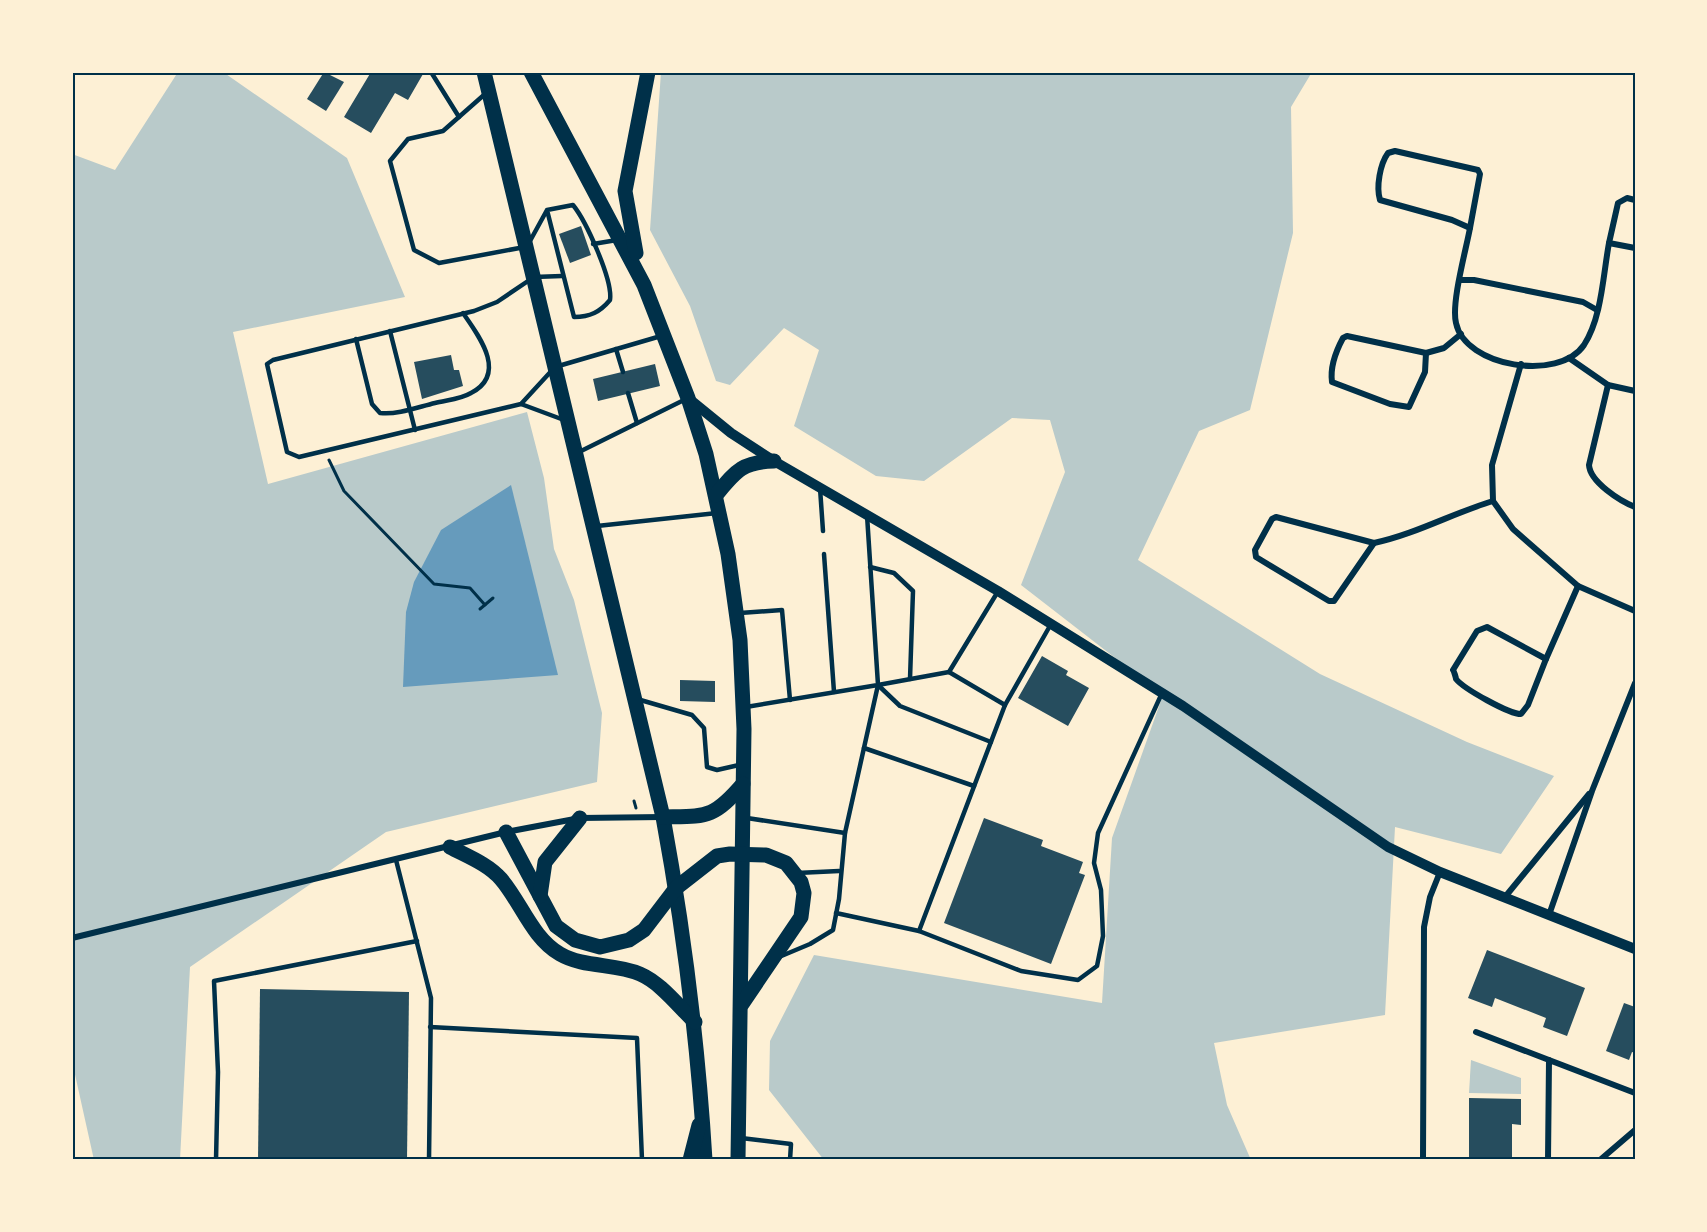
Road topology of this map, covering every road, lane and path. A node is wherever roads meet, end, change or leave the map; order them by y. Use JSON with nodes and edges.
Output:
{"nodes":[{"id":1,"x":431,"y":72,"type":"edge"},
{"id":2,"x":484,"y":72,"type":"edge"},
{"id":3,"x":531,"y":72,"type":"edge"},
{"id":4,"x":648,"y":72,"type":"edge"},
{"id":5,"x":489,"y":90,"type":"junction"},
{"id":6,"x":459,"y":117,"type":"junction"},
{"id":7,"x":1635,"y":200,"type":"edge"},
{"id":8,"x":547,"y":210,"type":"junction"},
{"id":9,"x":1470,"y":228,"type":"junction"},
{"id":10,"x":621,"y":239,"type":"junction"},
{"id":11,"x":1609,"y":243,"type":"junction"},
{"id":12,"x":593,"y":244,"type":"junction"},
{"id":13,"x":528,"y":246,"type":"junction"},
{"id":14,"x":1635,"y":248,"type":"edge"},
{"id":15,"x":562,"y":276,"type":"junction"},
{"id":16,"x":534,"y":277,"type":"junction"},
{"id":17,"x":1461,"y":280,"type":"junction"},
{"id":18,"x":644,"y":285,"type":"junction"},
{"id":19,"x":1597,"y":310,"type":"junction"},
{"id":20,"x":463,"y":313,"type":"junction"},
{"id":21,"x":390,"y":330,"type":"junction"},
{"id":22,"x":1461,"y":334,"type":"junction"},
{"id":23,"x":663,"y":335,"type":"junction"},
{"id":24,"x":356,"y":339,"type":"junction"},
{"id":25,"x":616,"y":349,"type":"junction"},
{"id":26,"x":1426,"y":353,"type":"junction"},
{"id":27,"x":1569,"y":358,"type":"junction"},
{"id":28,"x":1521,"y":364,"type":"junction"},
{"id":29,"x":555,"y":367,"type":"junction"},
{"id":30,"x":623,"y":372,"type":"dead end"},
{"id":31,"x":1608,"y":385,"type":"junction"},
{"id":32,"x":1635,"y":391,"type":"edge"},
{"id":33,"x":628,"y":393,"type":"dead end"},
{"id":34,"x":688,"y":398,"type":"junction"},
{"id":35,"x":522,"y":404,"type":"junction"},
{"id":36,"x":410,"y":409,"type":"junction"},
{"id":37,"x":569,"y":422,"type":"junction"},
{"id":38,"x":637,"y":423,"type":"junction"},
{"id":39,"x":415,"y":430,"type":"junction"},
{"id":40,"x":326,"y":452,"type":"junction"},
{"id":41,"x":577,"y":453,"type":"junction"},
{"id":42,"x":774,"y":461,"type":"junction"},
{"id":43,"x":820,"y":488,"type":"junction"},
{"id":44,"x":716,"y":495,"type":"junction"},
{"id":45,"x":1493,"y":501,"type":"junction"},
{"id":46,"x":1635,"y":507,"type":"edge"},
{"id":47,"x":720,"y":513,"type":"junction"},
{"id":48,"x":867,"y":515,"type":"junction"},
{"id":49,"x":594,"y":526,"type":"junction"},
{"id":50,"x":823,"y":531,"type":"dead end"},
{"id":51,"x":1374,"y":543,"type":"junction"},
{"id":52,"x":824,"y":554,"type":"dead end"},
{"id":53,"x":870,"y":567,"type":"junction"},
{"id":54,"x":1578,"y":586,"type":"junction"},
{"id":55,"x":998,"y":591,"type":"junction"},
{"id":56,"x":493,"y":598,"type":"dead end"},
{"id":57,"x":485,"y":605,"type":"junction"},
{"id":58,"x":480,"y":609,"type":"dead end"},
{"id":59,"x":1635,"y":611,"type":"edge"},
{"id":60,"x":736,"y":613,"type":"junction"},
{"id":61,"x":1051,"y":624,"type":"junction"},
{"id":62,"x":1546,"y":659,"type":"junction"},
{"id":63,"x":948,"y":672,"type":"junction"},
{"id":64,"x":910,"y":679,"type":"junction"},
{"id":65,"x":1635,"y":683,"type":"edge"},
{"id":66,"x":878,"y":685,"type":"junction"},
{"id":67,"x":834,"y":692,"type":"junction"},
{"id":68,"x":1162,"y":693,"type":"junction"},
{"id":69,"x":635,"y":698,"type":"junction"},
{"id":70,"x":790,"y":699,"type":"junction"},
{"id":71,"x":1005,"y":705,"type":"junction"},
{"id":72,"x":743,"y":707,"type":"junction"},
{"id":73,"x":991,"y":742,"type":"junction"},
{"id":74,"x":864,"y":748,"type":"junction"},
{"id":75,"x":744,"y":764,"type":"junction"},
{"id":76,"x":744,"y":784,"type":"junction"},
{"id":77,"x":974,"y":786,"type":"junction"},
{"id":78,"x":1592,"y":791,"type":"junction"},
{"id":79,"x":634,"y":801,"type":"dead end"},
{"id":80,"x":636,"y":808,"type":"dead end"},
{"id":81,"x":663,"y":817,"type":"junction"},
{"id":82,"x":743,"y":817,"type":"junction"},
{"id":83,"x":580,"y":818,"type":"junction"},
{"id":84,"x":506,"y":832,"type":"junction"},
{"id":85,"x":845,"y":833,"type":"junction"},
{"id":86,"x":450,"y":847,"type":"junction"},
{"id":87,"x":743,"y":855,"type":"junction"},
{"id":88,"x":396,"y":860,"type":"junction"},
{"id":89,"x":839,"y":871,"type":"junction"},
{"id":90,"x":1440,"y":872,"type":"junction"},
{"id":91,"x":795,"y":873,"type":"junction"},
{"id":92,"x":676,"y":888,"type":"junction"},
{"id":93,"x":540,"y":896,"type":"junction"},
{"id":94,"x":1505,"y":897,"type":"junction"},
{"id":95,"x":836,"y":913,"type":"junction"},
{"id":96,"x":1550,"y":915,"type":"junction"},
{"id":97,"x":919,"y":930,"type":"junction"},
{"id":98,"x":72,"y":938,"type":"edge"},
{"id":99,"x":417,"y":941,"type":"junction"},
{"id":100,"x":1635,"y":949,"type":"edge"},
{"id":101,"x":773,"y":960,"type":"junction"},
{"id":102,"x":742,"y":1004,"type":"junction"},
{"id":103,"x":695,"y":1022,"type":"junction"},
{"id":104,"x":430,"y":1028,"type":"junction"},
{"id":105,"x":1476,"y":1032,"type":"dead end"},
{"id":106,"x":1549,"y":1060,"type":"junction"},
{"id":107,"x":1635,"y":1093,"type":"edge"},
{"id":108,"x":702,"y":1111,"type":"junction"},
{"id":109,"x":1635,"y":1130,"type":"edge"},
{"id":110,"x":739,"y":1138,"type":"junction"},
{"id":111,"x":216,"y":1160,"type":"edge"},
{"id":112,"x":429,"y":1160,"type":"edge"},
{"id":113,"x":642,"y":1160,"type":"edge"},
{"id":114,"x":690,"y":1160,"type":"edge"},
{"id":115,"x":705,"y":1160,"type":"edge"},
{"id":116,"x":738,"y":1160,"type":"edge"},
{"id":117,"x":790,"y":1160,"type":"edge"},
{"id":118,"x":1423,"y":1160,"type":"edge"},
{"id":119,"x":1548,"y":1160,"type":"edge"},
{"id":120,"x":1600,"y":1160,"type":"edge"}],
"edges":[{"from":1,"to":6,"type":"lane"},
{"from":2,"to":5,"type":"highway"},
{"from":3,"to":10,"type":"highway"},
{"from":4,"to":18,"type":"highway"},
{"from":5,"to":6,"type":"lane"},
{"from":5,"to":13,"type":"highway"},
{"from":6,"to":13,"type":"lane"},
{"from":7,"to":11,"type":"street"},
{"from":8,"to":12,"type":"lane"},
{"from":8,"to":13,"type":"lane"},
{"from":8,"to":15,"type":"lane"},
{"from":9,"to":9,"type":"street"},
{"from":9,"to":17,"type":"street"},
{"from":10,"to":12,"type":"lane"},
{"from":10,"to":18,"type":"highway"},
{"from":11,"to":14,"type":"street"},
{"from":11,"to":19,"type":"street"},
{"from":12,"to":15,"type":"lane"},
{"from":13,"to":16,"type":"highway"},
{"from":15,"to":16,"type":"lane"},
{"from":16,"to":20,"type":"lane"},
{"from":16,"to":29,"type":"highway"},
{"from":17,"to":19,"type":"street"},
{"from":17,"to":22,"type":"street"},
{"from":18,"to":23,"type":"highway"},
{"from":19,"to":27,"type":"street"},
{"from":20,"to":21,"type":"lane"},
{"from":20,"to":36,"type":"lane"},
{"from":21,"to":24,"type":"lane"},
{"from":21,"to":36,"type":"lane"},
{"from":22,"to":26,"type":"street"},
{"from":22,"to":28,"type":"street"},
{"from":23,"to":25,"type":"lane"},
{"from":23,"to":34,"type":"highway"},
{"from":24,"to":36,"type":"lane"},
{"from":24,"to":40,"type":"lane"},
{"from":25,"to":29,"type":"lane"},
{"from":25,"to":30,"type":"lane"},
{"from":26,"to":26,"type":"street"},
{"from":27,"to":28,"type":"street"},
{"from":27,"to":31,"type":"street"},
{"from":28,"to":45,"type":"street"},
{"from":29,"to":35,"type":"lane"},
{"from":29,"to":37,"type":"highway"},
{"from":31,"to":32,"type":"street"},
{"from":31,"to":46,"type":"street"},
{"from":33,"to":38,"type":"lane"},
{"from":34,"to":38,"type":"lane"},
{"from":34,"to":42,"type":"street"},
{"from":34,"to":44,"type":"highway"},
{"from":35,"to":37,"type":"lane"},
{"from":35,"to":39,"type":"lane"},
{"from":36,"to":39,"type":"lane"},
{"from":37,"to":41,"type":"highway"},
{"from":38,"to":41,"type":"lane"},
{"from":39,"to":40,"type":"lane"},
{"from":40,"to":57,"type":"path"},
{"from":41,"to":49,"type":"highway"},
{"from":42,"to":43,"type":"street"},
{"from":42,"to":44,"type":"highway"},
{"from":43,"to":48,"type":"street"},
{"from":43,"to":50,"type":"lane"},
{"from":44,"to":47,"type":"highway"},
{"from":45,"to":51,"type":"street"},
{"from":45,"to":54,"type":"street"},
{"from":47,"to":49,"type":"lane"},
{"from":47,"to":60,"type":"highway"},
{"from":48,"to":53,"type":"lane"},
{"from":48,"to":55,"type":"street"},
{"from":49,"to":69,"type":"highway"},
{"from":51,"to":51,"type":"street"},
{"from":52,"to":67,"type":"lane"},
{"from":53,"to":64,"type":"lane"},
{"from":53,"to":66,"type":"lane"},
{"from":54,"to":59,"type":"street"},
{"from":54,"to":62,"type":"street"},
{"from":55,"to":61,"type":"street"},
{"from":55,"to":63,"type":"lane"},
{"from":56,"to":57,"type":"path"},
{"from":57,"to":58,"type":"path"},
{"from":60,"to":70,"type":"lane"},
{"from":60,"to":72,"type":"highway"},
{"from":61,"to":68,"type":"street"},
{"from":61,"to":71,"type":"lane"},
{"from":62,"to":62,"type":"street"},
{"from":63,"to":64,"type":"lane"},
{"from":63,"to":71,"type":"lane"},
{"from":64,"to":66,"type":"lane"},
{"from":65,"to":78,"type":"street"},
{"from":66,"to":67,"type":"lane"},
{"from":66,"to":73,"type":"lane"},
{"from":66,"to":74,"type":"lane"},
{"from":67,"to":70,"type":"lane"},
{"from":68,"to":90,"type":"street"},
{"from":68,"to":97,"type":"lane"},
{"from":69,"to":75,"type":"lane"},
{"from":69,"to":81,"type":"highway"},
{"from":70,"to":72,"type":"lane"},
{"from":71,"to":73,"type":"lane"},
{"from":72,"to":75,"type":"highway"},
{"from":73,"to":77,"type":"lane"},
{"from":74,"to":77,"type":"lane"},
{"from":74,"to":85,"type":"lane"},
{"from":75,"to":76,"type":"highway"},
{"from":76,"to":81,"type":"highway"},
{"from":76,"to":82,"type":"highway"},
{"from":77,"to":97,"type":"lane"},
{"from":78,"to":94,"type":"street"},
{"from":78,"to":96,"type":"street"},
{"from":79,"to":80,"type":"path"},
{"from":81,"to":83,"type":"street"},
{"from":81,"to":92,"type":"highway"},
{"from":82,"to":85,"type":"lane"},
{"from":82,"to":87,"type":"highway"},
{"from":83,"to":84,"type":"street"},
{"from":83,"to":93,"type":"highway"},
{"from":84,"to":86,"type":"street"},
{"from":84,"to":93,"type":"highway"},
{"from":85,"to":89,"type":"lane"},
{"from":86,"to":88,"type":"street"},
{"from":86,"to":103,"type":"highway"},
{"from":87,"to":91,"type":"highway"},
{"from":87,"to":92,"type":"highway"},
{"from":87,"to":102,"type":"highway"},
{"from":88,"to":98,"type":"street"},
{"from":88,"to":99,"type":"lane"},
{"from":89,"to":91,"type":"lane"},
{"from":89,"to":95,"type":"lane"},
{"from":90,"to":94,"type":"street"},
{"from":90,"to":118,"type":"street"},
{"from":91,"to":101,"type":"highway"},
{"from":92,"to":93,"type":"highway"},
{"from":92,"to":103,"type":"highway"},
{"from":94,"to":96,"type":"street"},
{"from":95,"to":97,"type":"lane"},
{"from":95,"to":101,"type":"lane"},
{"from":96,"to":100,"type":"street"},
{"from":99,"to":104,"type":"lane"},
{"from":99,"to":111,"type":"lane"},
{"from":101,"to":102,"type":"highway"},
{"from":102,"to":110,"type":"highway"},
{"from":103,"to":108,"type":"highway"},
{"from":104,"to":112,"type":"lane"},
{"from":104,"to":113,"type":"lane"},
{"from":105,"to":106,"type":"street"},
{"from":106,"to":107,"type":"street"},
{"from":106,"to":119,"type":"street"},
{"from":108,"to":114,"type":"highway"},
{"from":108,"to":115,"type":"highway"},
{"from":109,"to":120,"type":"street"},
{"from":110,"to":116,"type":"highway"},
{"from":110,"to":117,"type":"lane"}]}
